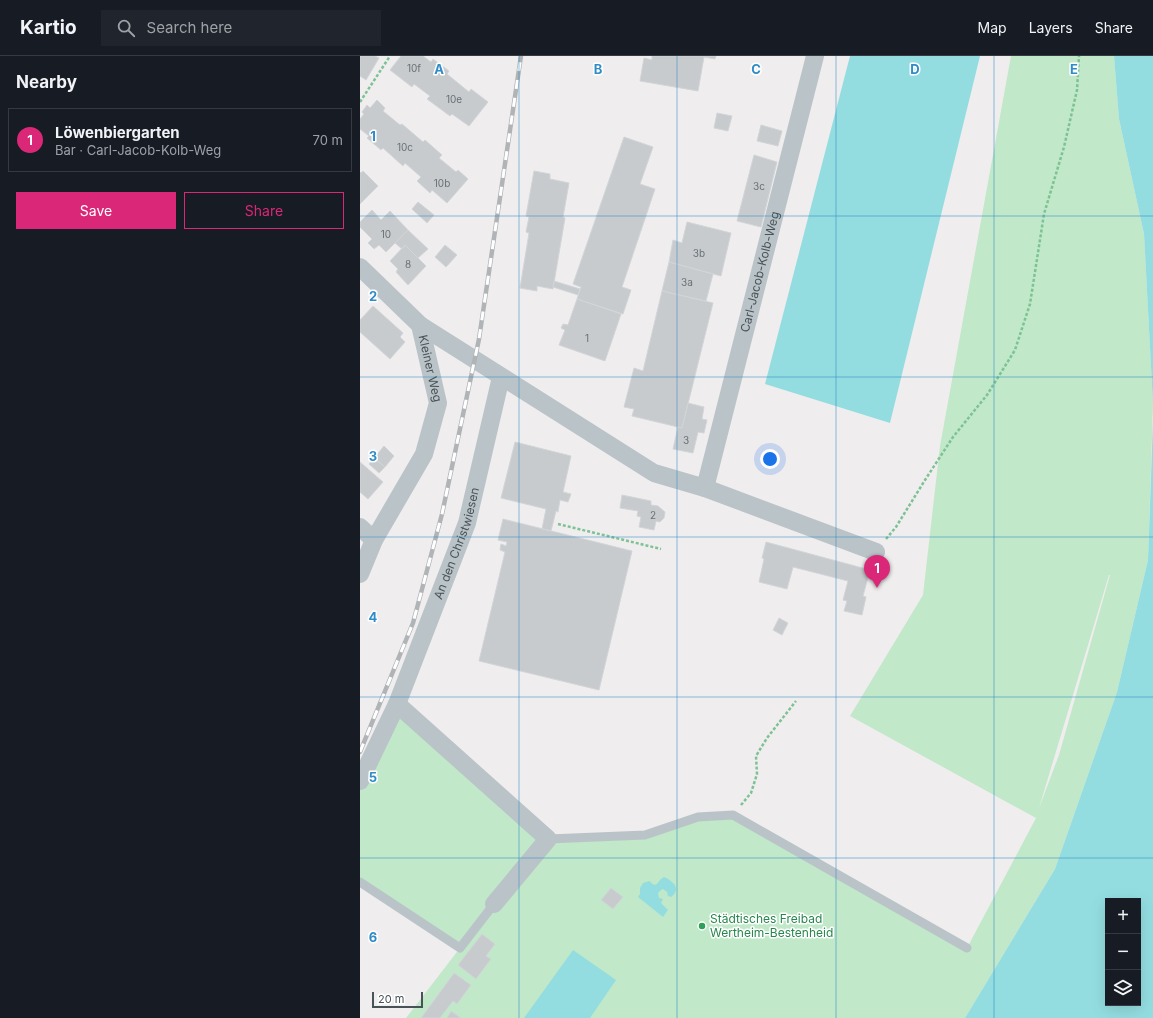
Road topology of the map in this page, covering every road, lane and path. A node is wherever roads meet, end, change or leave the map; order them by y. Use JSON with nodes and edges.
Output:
{"nodes":[{"id":1,"x":390,"y":56,"type":"edge"},
{"id":2,"x":815,"y":56,"type":"edge"},
{"id":3,"x":1079,"y":56,"type":"edge"},
{"id":4,"x":360,"y":102,"type":"edge"},
{"id":5,"x":360,"y":266,"type":"edge"},
{"id":6,"x":420,"y":326,"type":"junction"},
{"id":7,"x":501,"y":377,"type":"junction"},
{"id":8,"x":705,"y":488,"type":"junction"},
{"id":9,"x":558,"y":524,"type":"dead end"},
{"id":10,"x":360,"y":527,"type":"edge"},
{"id":11,"x":374,"y":540,"type":"junction"},
{"id":12,"x":661,"y":549,"type":"dead end"},
{"id":13,"x":876,"y":552,"type":"joint"},
{"id":14,"x":360,"y":574,"type":"edge"},
{"id":15,"x":796,"y":701,"type":"dead end"},
{"id":16,"x":397,"y":704,"type":"junction"},
{"id":17,"x":360,"y":781,"type":"edge"},
{"id":18,"x":733,"y":815,"type":"junction"},
{"id":19,"x":548,"y":839,"type":"junction"},
{"id":20,"x":360,"y":882,"type":"edge"},
{"id":21,"x":494,"y":904,"type":"joint"},
{"id":22,"x":967,"y":948,"type":"dead end"}],
"edges":[{"from":1,"to":4,"type":"path"},
{"from":2,"to":8,"type":"street","name":"Carl-Jacob-Kolb-Weg"},
{"from":3,"to":13,"type":"path"},
{"from":5,"to":6,"type":"street","name":"Kleiner Weg"},
{"from":6,"to":7,"type":"street"},
{"from":6,"to":11,"type":"street","name":"Kleiner Weg"},
{"from":7,"to":8,"type":"street"},
{"from":7,"to":16,"type":"street","name":"An den Christwiesen"},
{"from":8,"to":13,"type":"street"},
{"from":9,"to":12,"type":"path"},
{"from":10,"to":11,"type":"street"},
{"from":11,"to":14,"type":"street","name":"Kleiner Weg"},
{"from":15,"to":18,"type":"path"},
{"from":16,"to":17,"type":"street","name":"An den Christwiesen"},
{"from":16,"to":19,"type":"street"},
{"from":18,"to":19,"type":"lane"},
{"from":18,"to":22,"type":"lane"},
{"from":19,"to":21,"type":"street"},
{"from":20,"to":21,"type":"lane"}]}
